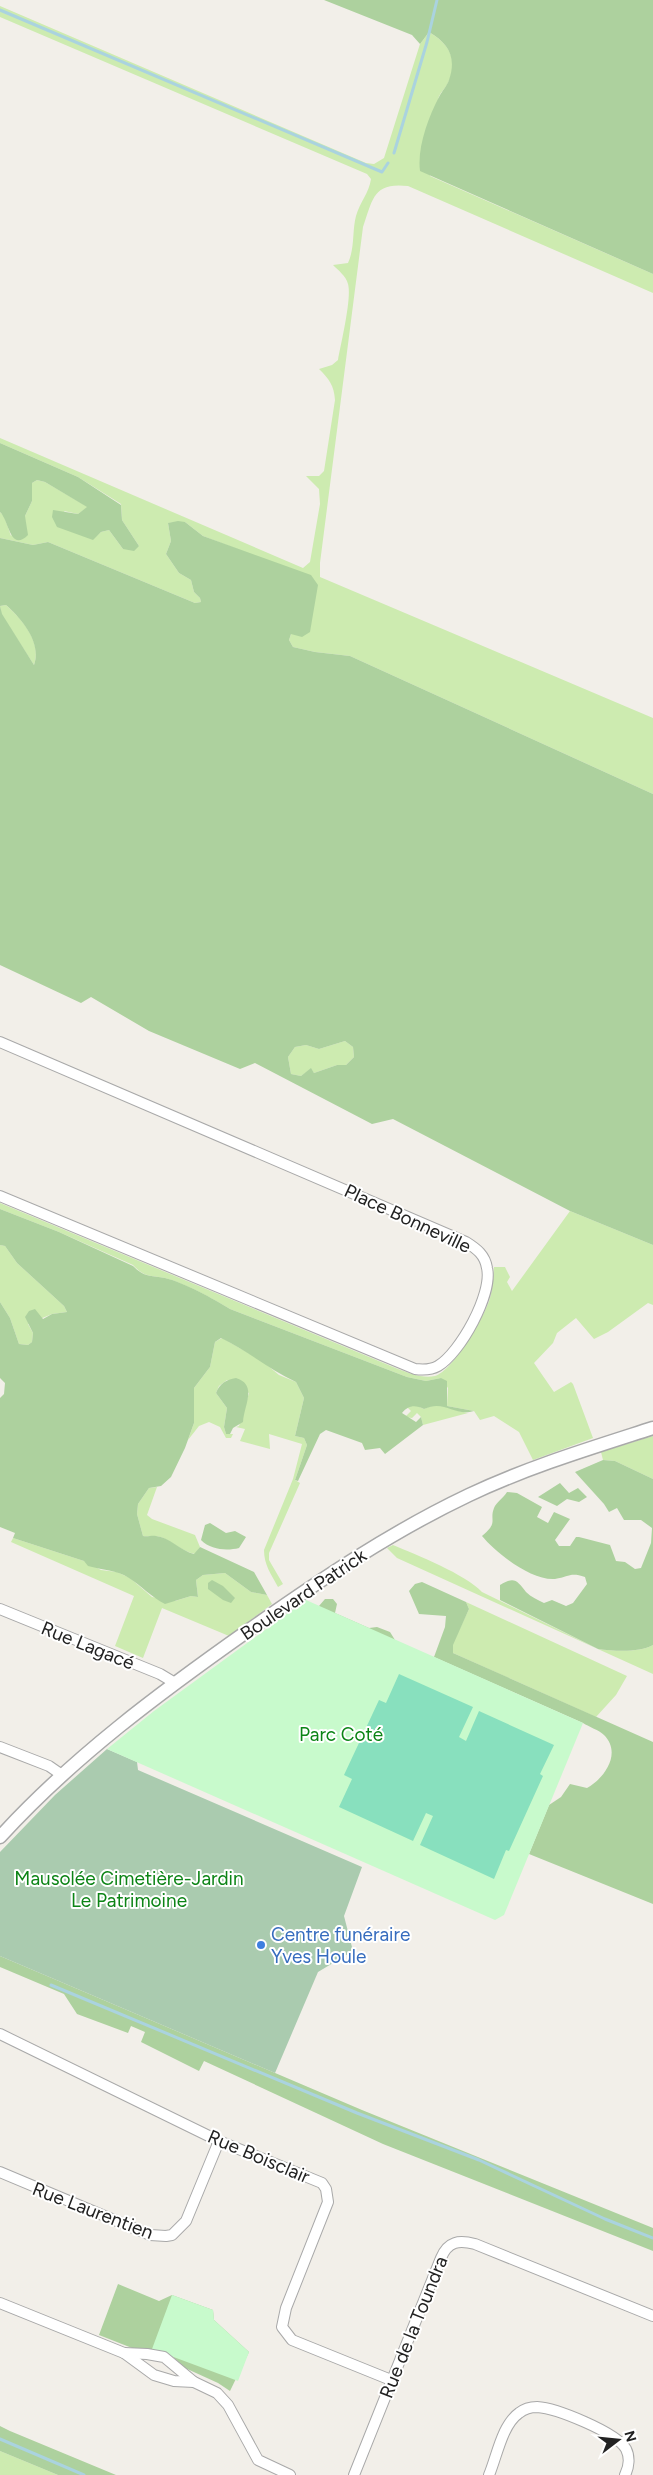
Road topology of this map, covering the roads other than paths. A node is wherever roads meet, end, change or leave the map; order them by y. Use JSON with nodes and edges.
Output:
{"nodes":[{"id":1,"x":0,"y":1042,"type":"edge"},
{"id":2,"x":0,"y":1196,"type":"edge"},
{"id":3,"x":653,"y":1428,"type":"edge"},
{"id":4,"x":0,"y":1609,"type":"edge"},
{"id":5,"x":175,"y":1683,"type":"junction"},
{"id":6,"x":0,"y":1747,"type":"edge"},
{"id":7,"x":62,"y":1775,"type":"junction"},
{"id":8,"x":0,"y":1837,"type":"edge"},
{"id":9,"x":0,"y":2034,"type":"edge"},
{"id":10,"x":219,"y":2141,"type":"junction"},
{"id":11,"x":0,"y":2172,"type":"edge"},
{"id":12,"x":0,"y":2303,"type":"edge"},
{"id":13,"x":653,"y":2316,"type":"edge"},
{"id":14,"x":124,"y":2353,"type":"junction"},
{"id":15,"x":391,"y":2380,"type":"junction"},
{"id":16,"x":194,"y":2382,"type":"junction"},
{"id":17,"x":290,"y":2475,"type":"edge"},
{"id":18,"x":354,"y":2475,"type":"edge"},
{"id":19,"x":489,"y":2475,"type":"edge"},
{"id":20,"x":625,"y":2475,"type":"edge"}],
"edges":[{"from":1,"to":2,"type":"street","name":"Place Bonneville"},
{"from":3,"to":5,"type":"street","name":"Boulevard Patrick"},
{"from":4,"to":5,"type":"street","name":"Rue Lagacé"},
{"from":5,"to":7,"type":"street","name":"Boulevard Patrick"},
{"from":6,"to":7,"type":"street"},
{"from":7,"to":8,"type":"street","name":"Boulevard Patrick"},
{"from":9,"to":10,"type":"street","name":"Rue Boisclair"},
{"from":10,"to":11,"type":"street","name":"Rue Laurentien"},
{"from":10,"to":15,"type":"street","name":"Rue Boisclair"},
{"from":12,"to":14,"type":"street"},
{"from":13,"to":15,"type":"street","name":"Rue de la Toundra"},
{"from":14,"to":16,"type":"street"},
{"from":14,"to":16,"type":"street"},
{"from":15,"to":18,"type":"street","name":"Rue de la Toundra"},
{"from":16,"to":17,"type":"street"},
{"from":19,"to":20,"type":"street"}]}
